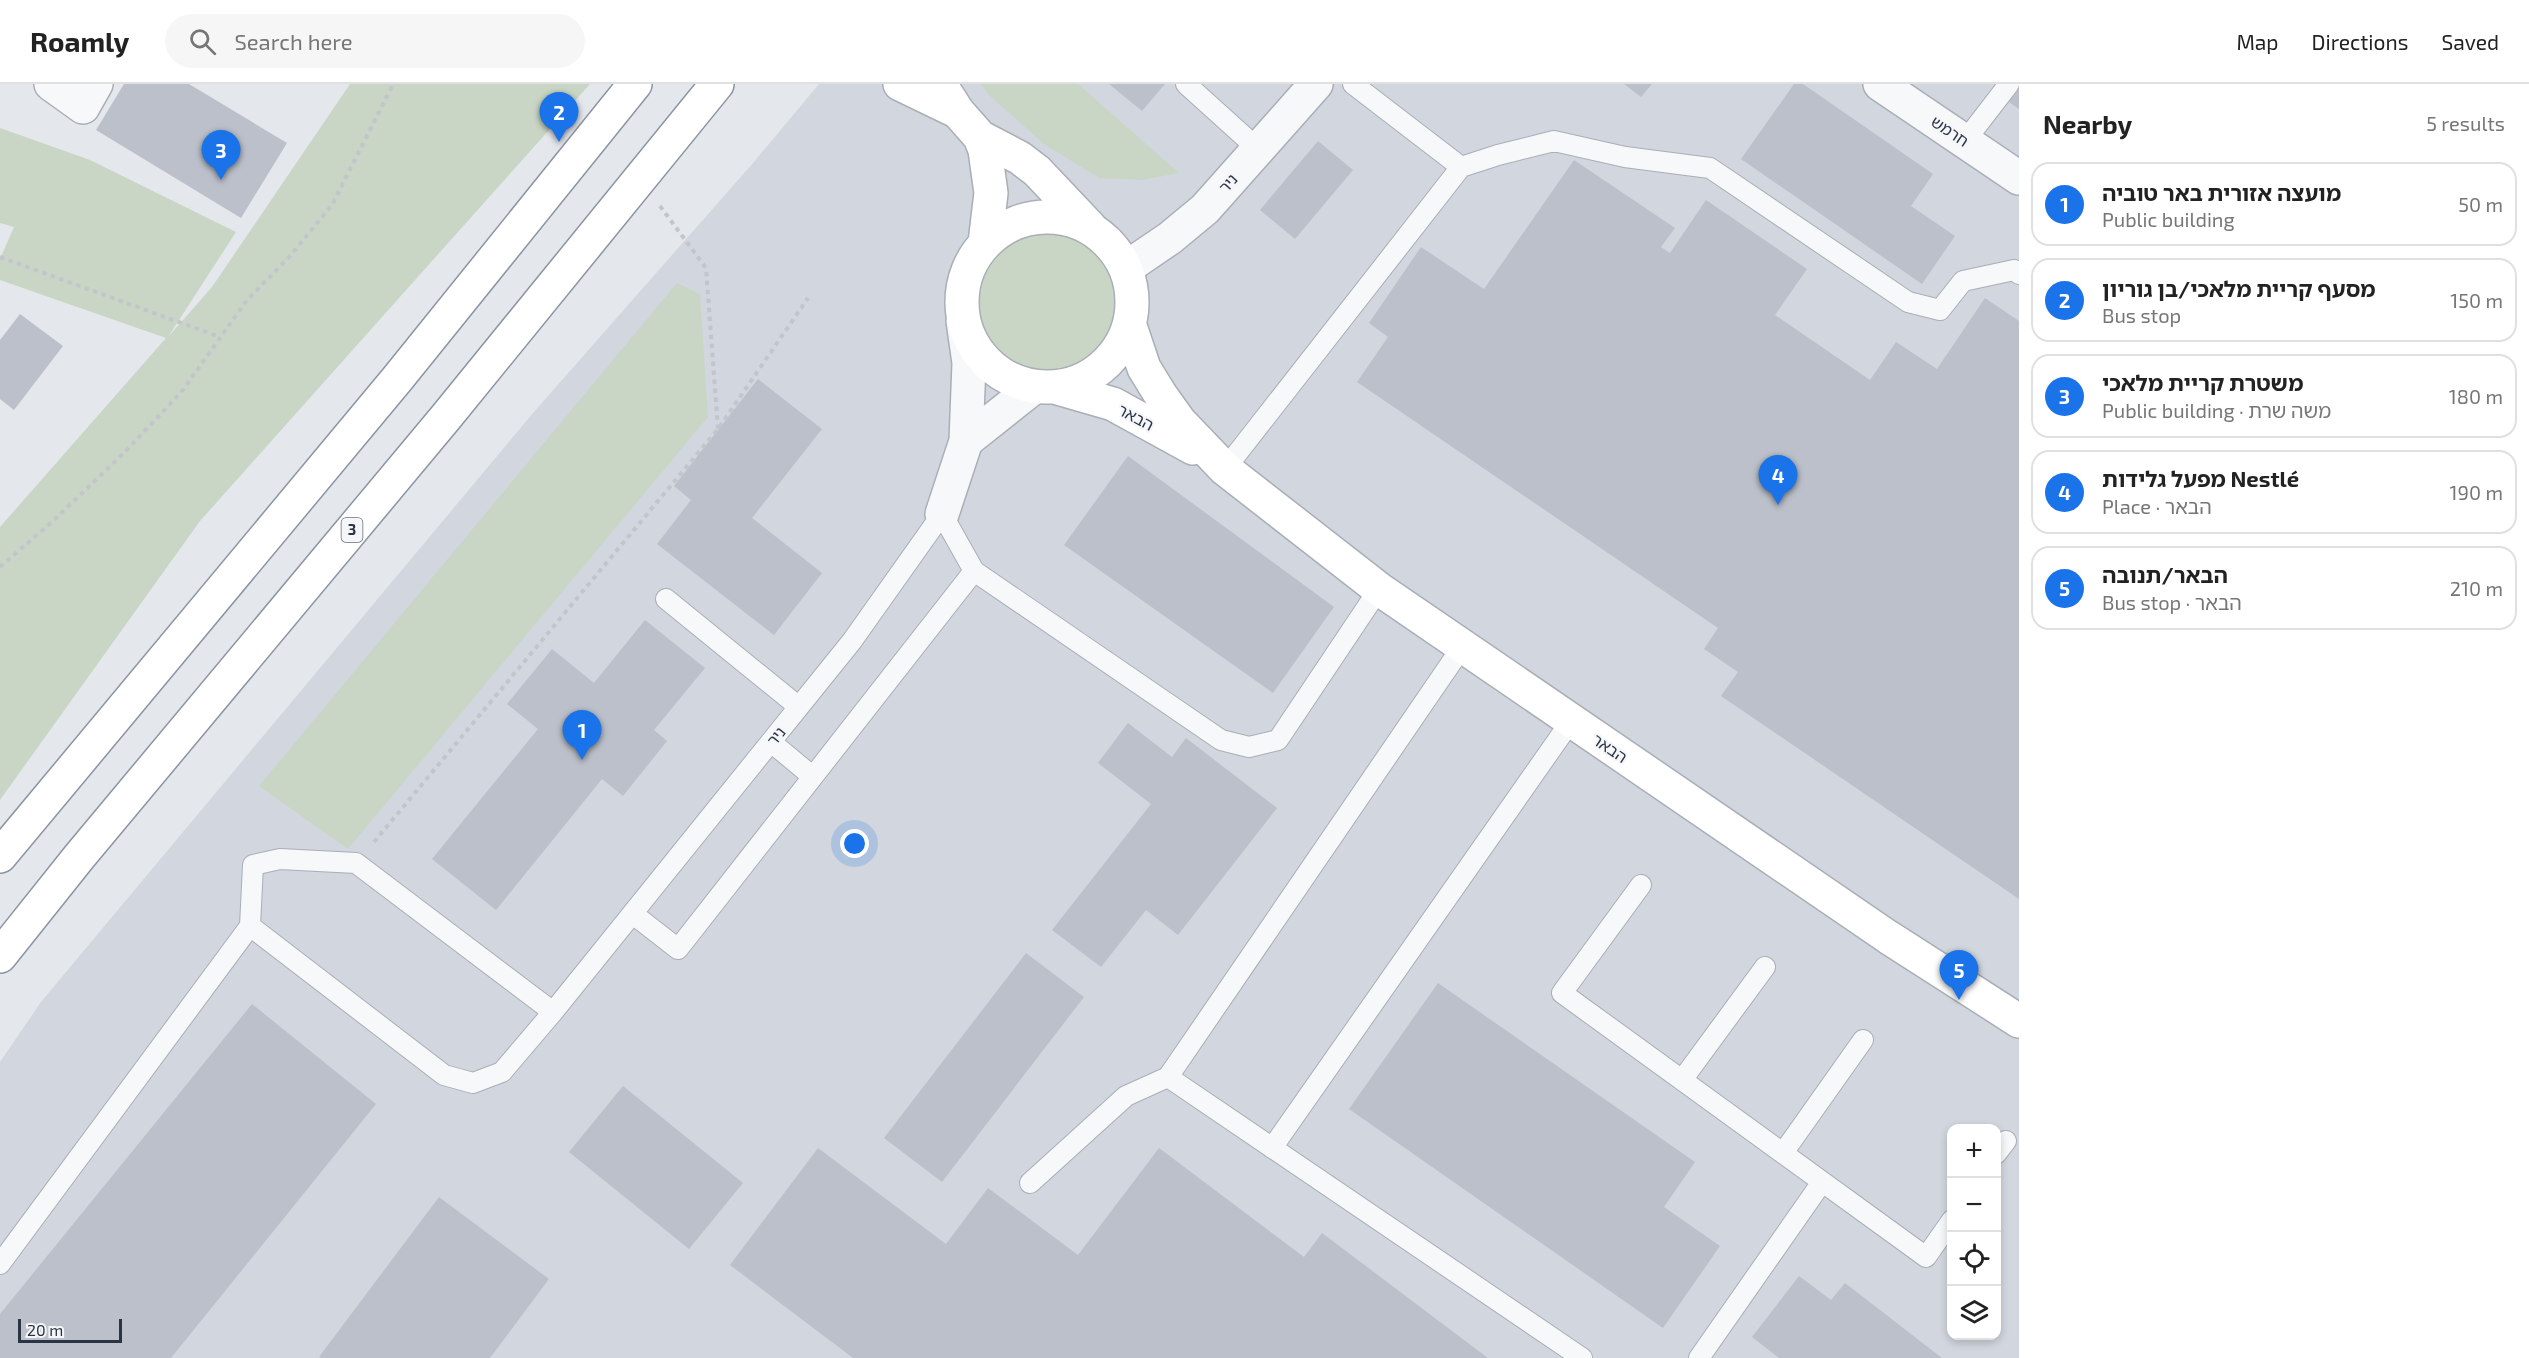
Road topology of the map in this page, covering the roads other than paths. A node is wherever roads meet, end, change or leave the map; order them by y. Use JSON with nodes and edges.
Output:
{"nodes":[{"id":1,"x":51,"y":84,"type":"edge"},
{"id":2,"x":96,"y":84,"type":"edge"},
{"id":3,"x":635,"y":84,"type":"edge"},
{"id":4,"x":741,"y":84,"type":"edge"},
{"id":5,"x":900,"y":84,"type":"edge"},
{"id":6,"x":940,"y":84,"type":"edge"},
{"id":7,"x":1186,"y":84,"type":"edge"},
{"id":8,"x":1316,"y":84,"type":"edge"},
{"id":9,"x":1353,"y":84,"type":"edge"},
{"id":10,"x":1880,"y":84,"type":"edge"},
{"id":11,"x":2009,"y":84,"type":"edge"},
{"id":12,"x":710,"y":93,"type":"edge"},
{"id":13,"x":958,"y":112,"type":"junction"},
{"id":14,"x":980,"y":137,"type":"junction"},
{"id":15,"x":1965,"y":141,"type":"junction"},
{"id":16,"x":1258,"y":149,"type":"junction"},
{"id":17,"x":1461,"y":167,"type":"junction"},
{"id":18,"x":2019,"y":178,"type":"edge"},
{"id":19,"x":1091,"y":228,"type":"junction"},
{"id":20,"x":985,"y":243,"type":"junction"},
{"id":21,"x":1126,"y":267,"type":"junction"},
{"id":22,"x":2019,"y":274,"type":"edge"},
{"id":23,"x":963,"y":321,"type":"junction"},
{"id":24,"x":1130,"y":326,"type":"junction"},
{"id":25,"x":1044,"y":387,"type":"junction"},
{"id":26,"x":966,"y":441,"type":"junction"},
{"id":27,"x":1219,"y":464,"type":"junction"},
{"id":28,"x":942,"y":514,"type":"junction"},
{"id":29,"x":974,"y":571,"type":"junction"},
{"id":30,"x":1378,"y":589,"type":"junction"},
{"id":31,"x":666,"y":599,"type":"dead end"},
{"id":32,"x":1462,"y":647,"type":"junction"},
{"id":33,"x":799,"y":707,"type":"junction"},
{"id":34,"x":1571,"y":721,"type":"junction"},
{"id":35,"x":771,"y":742,"type":"junction"},
{"id":36,"x":812,"y":776,"type":"junction"},
{"id":37,"x":0,"y":855,"type":"edge"},
{"id":38,"x":1641,"y":885,"type":"dead end"},
{"id":39,"x":633,"y":914,"type":"junction"},
{"id":40,"x":250,"y":926,"type":"junction"},
{"id":41,"x":0,"y":956,"type":"edge"},
{"id":42,"x":1765,"y":967,"type":"dead end"},
{"id":43,"x":553,"y":1012,"type":"junction"},
{"id":44,"x":2019,"y":1021,"type":"edge"},
{"id":45,"x":1863,"y":1041,"type":"dead end"},
{"id":46,"x":1168,"y":1077,"type":"junction"},
{"id":47,"x":1682,"y":1080,"type":"junction"},
{"id":48,"x":1272,"y":1148,"type":"junction"},
{"id":49,"x":1783,"y":1153,"type":"junction"},
{"id":50,"x":1822,"y":1182,"type":"junction"},
{"id":51,"x":1030,"y":1183,"type":"dead end"},
{"id":52,"x":1947,"y":1227,"type":"edge"},
{"id":53,"x":0,"y":1264,"type":"edge"},
{"id":54,"x":1582,"y":1358,"type":"edge"},
{"id":55,"x":1699,"y":1358,"type":"edge"}],
"edges":[{"from":1,"to":2,"type":"street"},
{"from":3,"to":37,"type":"main road"},
{"from":4,"to":12,"type":"main road"},
{"from":5,"to":13,"type":"main road"},
{"from":6,"to":13,"type":"main road"},
{"from":7,"to":16,"type":"lane"},
{"from":8,"to":16,"type":"street","name":"ניר"},
{"from":9,"to":17,"type":"lane"},
{"from":10,"to":15,"type":"street","name":"חרמש"},
{"from":11,"to":15,"type":"lane"},
{"from":12,"to":41,"type":"main road","number":"3"},
{"from":13,"to":14,"type":"main road"},
{"from":14,"to":19,"type":"main road"},
{"from":14,"to":20,"type":"main road"},
{"from":15,"to":18,"type":"street","name":"חרמש"},
{"from":16,"to":21,"type":"street","name":"ניר"},
{"from":17,"to":22,"type":"lane"},
{"from":17,"to":27,"type":"lane"},
{"from":19,"to":20,"type":"main road"},
{"from":19,"to":21,"type":"main road"},
{"from":20,"to":23,"type":"main road"},
{"from":21,"to":24,"type":"main road"},
{"from":23,"to":25,"type":"main road"},
{"from":23,"to":26,"type":"street","name":"ניר"},
{"from":24,"to":25,"type":"main road"},
{"from":24,"to":27,"type":"main road","name":"הבאר"},
{"from":25,"to":26,"type":"street"},
{"from":25,"to":27,"type":"main road","name":"הבאר"},
{"from":26,"to":28,"type":"street","name":"ניר"},
{"from":27,"to":30,"type":"main road","name":"הבאר"},
{"from":28,"to":29,"type":"lane"},
{"from":28,"to":33,"type":"lane","name":"ניר"},
{"from":29,"to":30,"type":"lane"},
{"from":29,"to":36,"type":"lane"},
{"from":30,"to":32,"type":"main road","name":"הבאר"},
{"from":31,"to":33,"type":"lane"},
{"from":32,"to":34,"type":"main road","name":"הבאר"},
{"from":32,"to":46,"type":"lane"},
{"from":33,"to":35,"type":"lane","name":"ניר"},
{"from":34,"to":44,"type":"main road","name":"הבאר"},
{"from":34,"to":48,"type":"lane"},
{"from":35,"to":36,"type":"lane"},
{"from":35,"to":39,"type":"lane","name":"ניר"},
{"from":36,"to":39,"type":"lane"},
{"from":38,"to":47,"type":"lane"},
{"from":39,"to":43,"type":"lane","name":"ניר"},
{"from":40,"to":43,"type":"lane","name":"ניר"},
{"from":40,"to":43,"type":"lane"},
{"from":40,"to":53,"type":"lane"},
{"from":42,"to":47,"type":"lane"},
{"from":45,"to":49,"type":"lane"},
{"from":46,"to":48,"type":"lane"},
{"from":46,"to":51,"type":"lane"},
{"from":47,"to":49,"type":"lane"},
{"from":48,"to":54,"type":"lane"},
{"from":49,"to":50,"type":"lane"},
{"from":50,"to":52,"type":"lane"},
{"from":50,"to":55,"type":"lane"}]}
